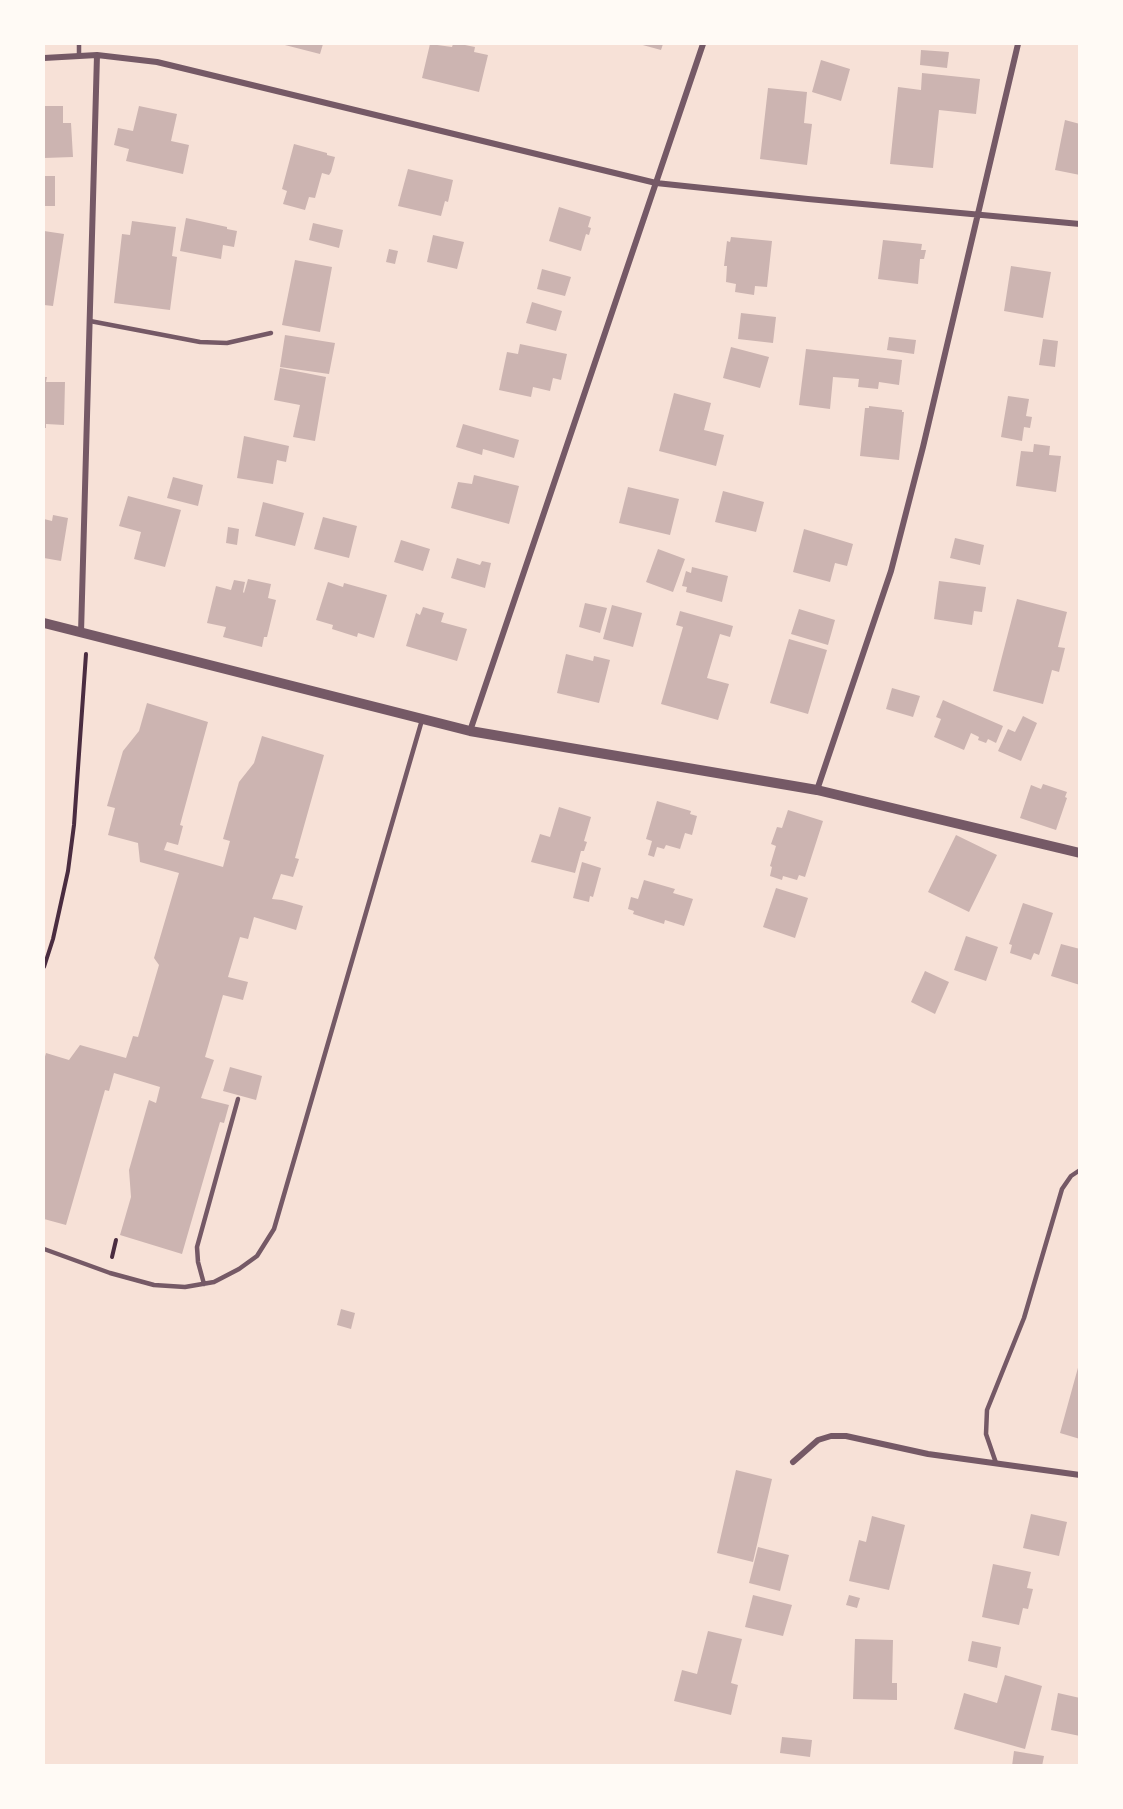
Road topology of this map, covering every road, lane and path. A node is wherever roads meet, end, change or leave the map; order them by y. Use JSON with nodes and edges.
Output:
{"nodes":[{"id":1,"x":79,"y":44,"type":"edge"},
{"id":2,"x":703,"y":44,"type":"edge"},
{"id":3,"x":1018,"y":44,"type":"edge"},
{"id":4,"x":79,"y":55,"type":"junction"},
{"id":5,"x":97,"y":55,"type":"junction"},
{"id":6,"x":44,"y":58,"type":"edge"},
{"id":7,"x":656,"y":183,"type":"junction"},
{"id":8,"x":978,"y":215,"type":"junction"},
{"id":9,"x":1080,"y":224,"type":"edge"},
{"id":10,"x":90,"y":321,"type":"junction"},
{"id":11,"x":272,"y":333,"type":"dead end"},
{"id":12,"x":44,"y":623,"type":"edge"},
{"id":13,"x":84,"y":633,"type":"junction"},
{"id":14,"x":422,"y":720,"type":"junction"},
{"id":15,"x":470,"y":731,"type":"junction"},
{"id":16,"x":817,"y":790,"type":"junction"},
{"id":17,"x":1080,"y":853,"type":"edge"},
{"id":18,"x":44,"y":967,"type":"edge"},
{"id":19,"x":238,"y":1099,"type":"dead end"},
{"id":20,"x":1080,"y":1170,"type":"edge"},
{"id":21,"x":44,"y":1249,"type":"edge"},
{"id":22,"x":204,"y":1284,"type":"junction"},
{"id":23,"x":793,"y":1462,"type":"dead end"},
{"id":24,"x":996,"y":1463,"type":"junction"},
{"id":25,"x":1080,"y":1475,"type":"edge"}],
"edges":[{"from":1,"to":4,"type":"lane"},
{"from":2,"to":7,"type":"street"},
{"from":3,"to":8,"type":"street"},
{"from":4,"to":5,"type":"street"},
{"from":4,"to":6,"type":"street"},
{"from":5,"to":7,"type":"street"},
{"from":5,"to":10,"type":"street"},
{"from":7,"to":8,"type":"street"},
{"from":7,"to":15,"type":"street"},
{"from":8,"to":9,"type":"street"},
{"from":8,"to":16,"type":"street"},
{"from":10,"to":11,"type":"lane"},
{"from":10,"to":13,"type":"street"},
{"from":12,"to":13,"type":"street"},
{"from":13,"to":14,"type":"street"},
{"from":13,"to":18,"type":"path"},
{"from":14,"to":15,"type":"street"},
{"from":14,"to":22,"type":"lane"},
{"from":15,"to":16,"type":"street"},
{"from":16,"to":17,"type":"street"},
{"from":19,"to":22,"type":"lane"},
{"from":20,"to":24,"type":"lane"},
{"from":21,"to":22,"type":"lane"},
{"from":23,"to":24,"type":"street"},
{"from":24,"to":25,"type":"street"}]}
